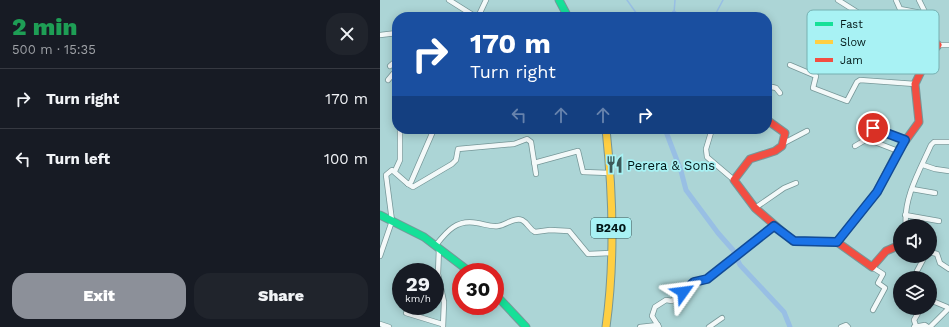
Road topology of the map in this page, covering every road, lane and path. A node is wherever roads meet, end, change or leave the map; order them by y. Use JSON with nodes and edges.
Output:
{"nodes":[{"id":1,"x":449,"y":0,"type":"edge"},
{"id":2,"x":486,"y":0,"type":"edge"},
{"id":3,"x":559,"y":0,"type":"edge"},
{"id":4,"x":838,"y":0,"type":"edge"},
{"id":5,"x":896,"y":0,"type":"edge"},
{"id":6,"x":919,"y":0,"type":"edge"},
{"id":7,"x":854,"y":10,"type":"edge"},
{"id":8,"x":905,"y":10,"type":"edge"},
{"id":9,"x":924,"y":10,"type":"edge"},
{"id":10,"x":469,"y":12,"type":"edge"},
{"id":11,"x":480,"y":12,"type":"edge"},
{"id":12,"x":565,"y":12,"type":"edge"},
{"id":13,"x":392,"y":34,"type":"edge"},
{"id":14,"x":380,"y":35,"type":"edge"},
{"id":15,"x":790,"y":65,"type":"dead end"},
{"id":16,"x":807,"y":72,"type":"edge"},
{"id":17,"x":811,"y":74,"type":"edge"},
{"id":18,"x":920,"y":74,"type":"edge"},
{"id":19,"x":392,"y":75,"type":"edge"},
{"id":20,"x":388,"y":80,"type":"dead end"},
{"id":21,"x":915,"y":84,"type":"junction"},
{"id":22,"x":772,"y":87,"type":"edge"},
{"id":23,"x":780,"y":93,"type":"dead end"},
{"id":24,"x":772,"y":123,"type":"edge"},
{"id":25,"x":873,"y":128,"type":"dead end"},
{"id":26,"x":806,"y":132,"type":"dead end"},
{"id":27,"x":400,"y":134,"type":"edge"},
{"id":28,"x":432,"y":134,"type":"edge"},
{"id":29,"x":606,"y":134,"type":"edge"},
{"id":30,"x":710,"y":134,"type":"edge"},
{"id":31,"x":905,"y":140,"type":"junction"},
{"id":32,"x":949,"y":142,"type":"edge"},
{"id":33,"x":784,"y":144,"type":"junction"},
{"id":34,"x":855,"y":146,"type":"dead end"},
{"id":35,"x":898,"y":151,"type":"junction"},
{"id":36,"x":534,"y":163,"type":"junction"},
{"id":37,"x":923,"y":165,"type":"junction"},
{"id":38,"x":380,"y":171,"type":"edge"},
{"id":39,"x":395,"y":171,"type":"junction"},
{"id":40,"x":949,"y":171,"type":"edge"},
{"id":41,"x":610,"y":172,"type":"junction"},
{"id":42,"x":536,"y":174,"type":"dead end"},
{"id":43,"x":386,"y":175,"type":"junction"},
{"id":44,"x":734,"y":180,"type":"junction"},
{"id":45,"x":796,"y":183,"type":"dead end"},
{"id":46,"x":408,"y":184,"type":"junction"},
{"id":47,"x":912,"y":189,"type":"junction"},
{"id":48,"x":935,"y":193,"type":"dead end"},
{"id":49,"x":755,"y":208,"type":"junction"},
{"id":50,"x":380,"y":215,"type":"edge"},
{"id":51,"x":905,"y":215,"type":"junction"},
{"id":52,"x":905,"y":219,"type":"edge"},
{"id":53,"x":392,"y":221,"type":"junction"},
{"id":54,"x":939,"y":221,"type":"dead end"},
{"id":55,"x":774,"y":226,"type":"junction"},
{"id":56,"x":837,"y":242,"type":"junction"},
{"id":57,"x":438,"y":247,"type":"junction"},
{"id":58,"x":893,"y":248,"type":"edge"},
{"id":59,"x":611,"y":253,"type":"junction"},
{"id":60,"x":380,"y":254,"type":"edge"},
{"id":61,"x":937,"y":254,"type":"edge"},
{"id":62,"x":458,"y":263,"type":"edge"},
{"id":63,"x":921,"y":263,"type":"edge"},
{"id":64,"x":872,"y":267,"type":"junction"},
{"id":65,"x":949,"y":269,"type":"edge"},
{"id":66,"x":917,"y":271,"type":"dead end"},
{"id":67,"x":937,"y":303,"type":"edge"},
{"id":68,"x":504,"y":304,"type":"edge"},
{"id":69,"x":872,"y":310,"type":"dead end"},
{"id":70,"x":412,"y":315,"type":"edge"},
{"id":71,"x":917,"y":315,"type":"edge"},
{"id":72,"x":722,"y":318,"type":"dead end"},
{"id":73,"x":380,"y":324,"type":"edge"},
{"id":74,"x":442,"y":325,"type":"edge"},
{"id":75,"x":658,"y":326,"type":"edge"},
{"id":76,"x":389,"y":327,"type":"edge"},
{"id":77,"x":526,"y":327,"type":"edge"},
{"id":78,"x":606,"y":327,"type":"edge"},
{"id":79,"x":640,"y":327,"type":"edge"},
{"id":80,"x":709,"y":327,"type":"edge"},
{"id":81,"x":841,"y":327,"type":"edge"},
{"id":82,"x":848,"y":327,"type":"edge"},
{"id":83,"x":915,"y":327,"type":"edge"},
{"id":84,"x":929,"y":327,"type":"edge"}],
"edges":[{"from":1,"to":10,"type":"street"},
{"from":2,"to":11,"type":"street"},
{"from":3,"to":12,"type":"street"},
{"from":4,"to":7,"type":"street"},
{"from":5,"to":8,"type":"street"},
{"from":6,"to":9,"type":"street"},
{"from":13,"to":14,"type":"street"},
{"from":15,"to":16,"type":"street"},
{"from":17,"to":21,"type":"street"},
{"from":18,"to":21,"type":"street"},
{"from":19,"to":20,"type":"street"},
{"from":21,"to":31,"type":"street"},
{"from":22,"to":23,"type":"street"},
{"from":24,"to":33,"type":"street"},
{"from":25,"to":31,"type":"street"},
{"from":26,"to":33,"type":"street"},
{"from":27,"to":39,"type":"street"},
{"from":28,"to":46,"type":"street"},
{"from":29,"to":41,"type":"street","number":"B240"},
{"from":30,"to":44,"type":"street"},
{"from":31,"to":35,"type":"street"},
{"from":32,"to":37,"type":"street"},
{"from":33,"to":44,"type":"street"},
{"from":34,"to":35,"type":"street"},
{"from":35,"to":56,"type":"street"},
{"from":36,"to":41,"type":"street"},
{"from":36,"to":42,"type":"street"},
{"from":36,"to":46,"type":"street"},
{"from":37,"to":40,"type":"street"},
{"from":37,"to":47,"type":"street"},
{"from":38,"to":43,"type":"street"},
{"from":39,"to":43,"type":"street"},
{"from":39,"to":46,"type":"street"},
{"from":41,"to":59,"type":"street","number":"B240"},
{"from":43,"to":53,"type":"street"},
{"from":44,"to":49,"type":"street"},
{"from":45,"to":49,"type":"street"},
{"from":47,"to":48,"type":"street"},
{"from":47,"to":51,"type":"street"},
{"from":49,"to":55,"type":"street"},
{"from":50,"to":53,"type":"street"},
{"from":51,"to":52,"type":"street"},
{"from":51,"to":54,"type":"street"},
{"from":53,"to":57,"type":"street"},
{"from":53,"to":60,"type":"street"},
{"from":55,"to":56,"type":"street"},
{"from":55,"to":75,"type":"street"},
{"from":56,"to":64,"type":"street"},
{"from":57,"to":59,"type":"street"},
{"from":57,"to":62,"type":"street"},
{"from":57,"to":74,"type":"street"},
{"from":58,"to":64,"type":"street"},
{"from":59,"to":78,"type":"street","number":"B240"},
{"from":61,"to":65,"type":"street"},
{"from":63,"to":66,"type":"street"},
{"from":64,"to":69,"type":"street"},
{"from":67,"to":84,"type":"street"},
{"from":68,"to":77,"type":"street"},
{"from":70,"to":74,"type":"street"},
{"from":71,"to":83,"type":"street"},
{"from":72,"to":80,"type":"street"},
{"from":73,"to":76,"type":"street"},
{"from":75,"to":79,"type":"street"},
{"from":81,"to":82,"type":"street"},
{"from":83,"to":84,"type":"street"}]}
